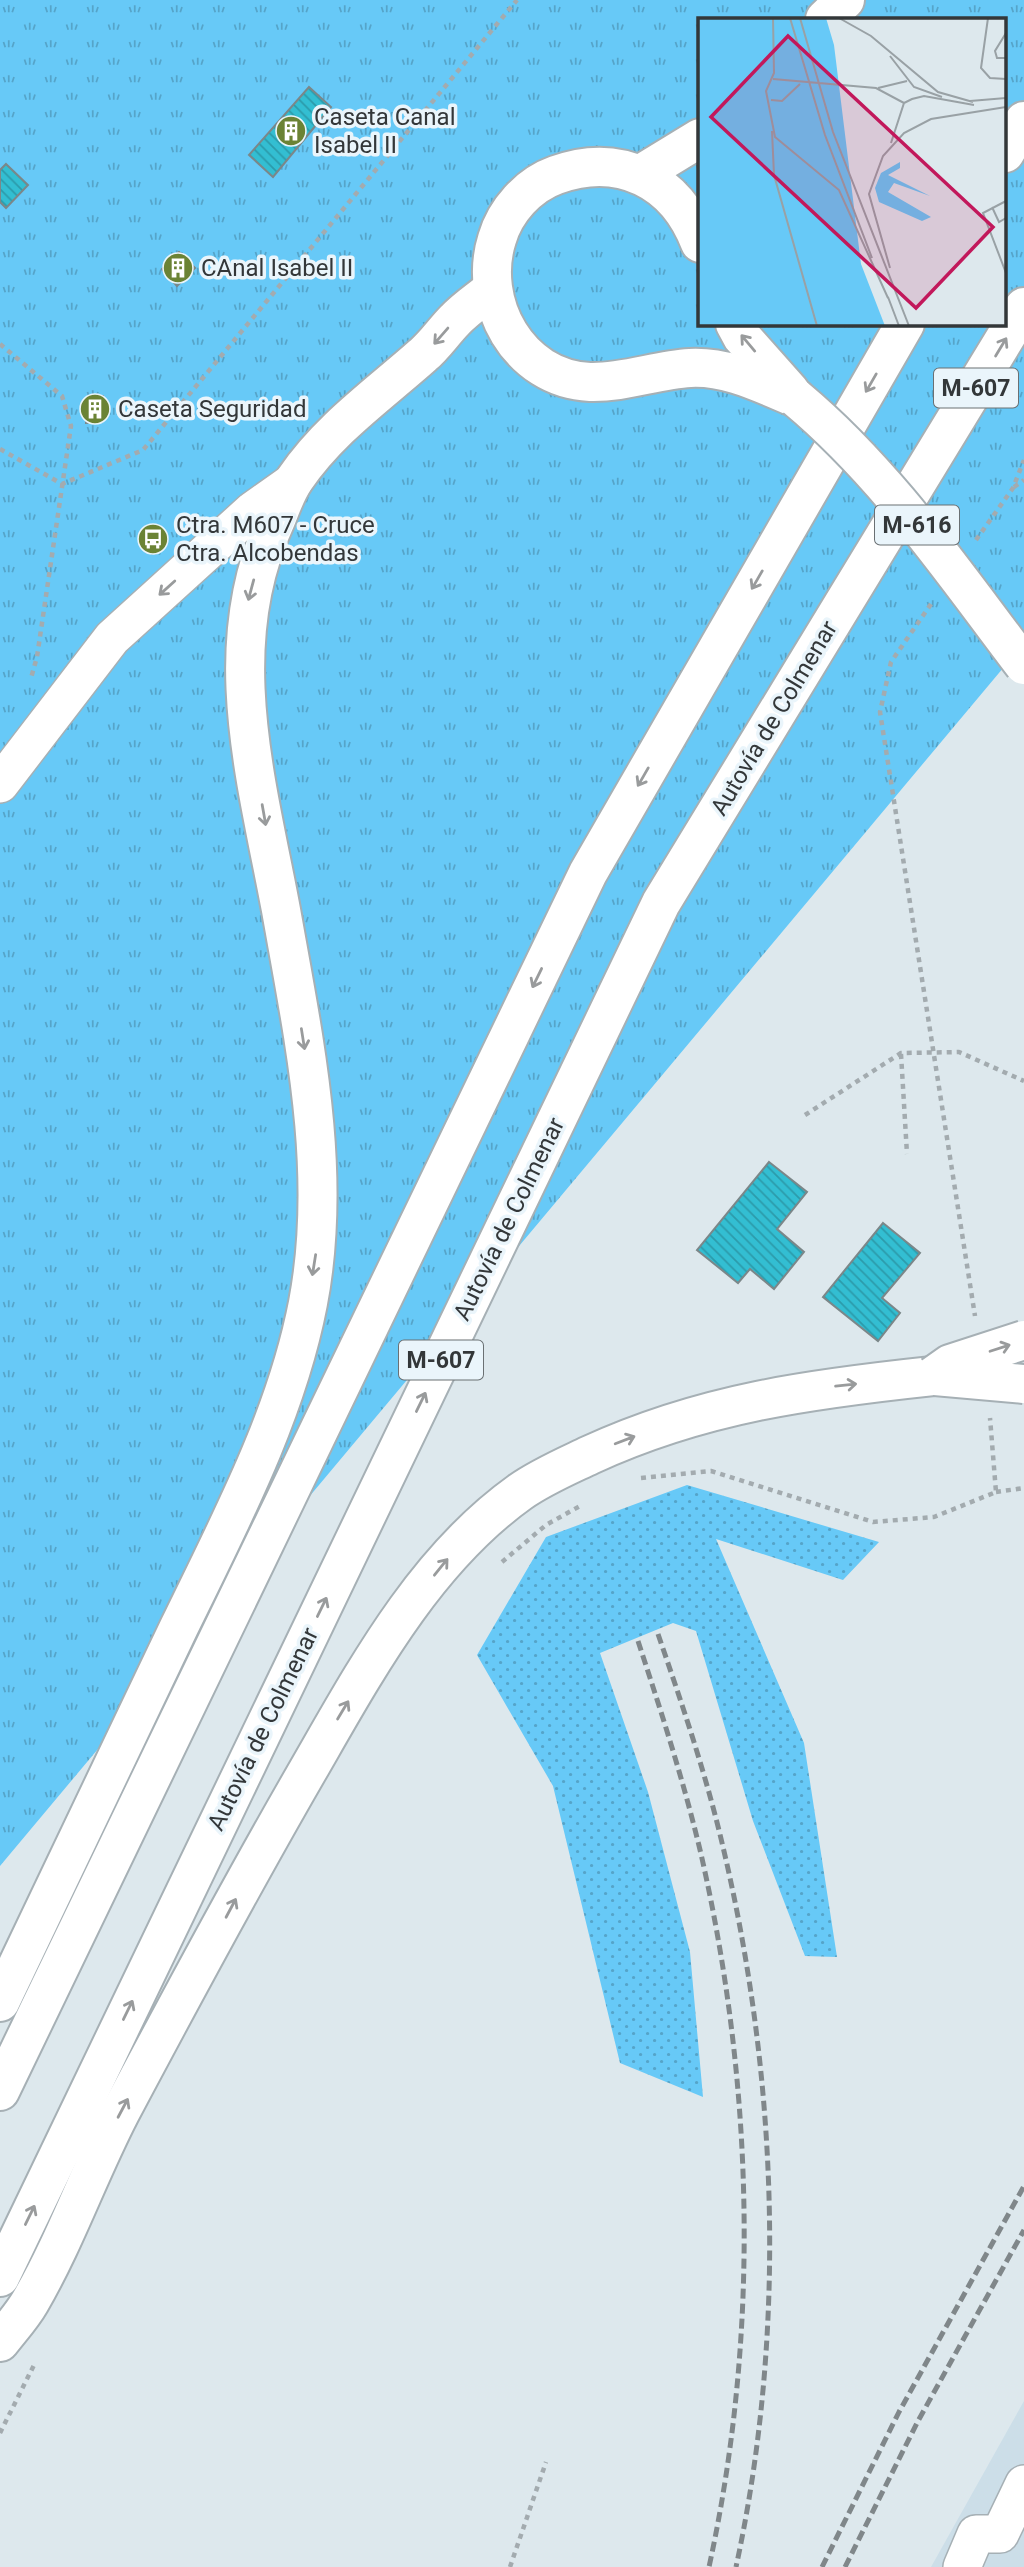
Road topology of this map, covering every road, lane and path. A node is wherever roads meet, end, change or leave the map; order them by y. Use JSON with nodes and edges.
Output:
{"nodes":[{"id":1,"x":517,"y":0,"type":"edge"},
{"id":2,"x":845,"y":0,"type":"edge"},
{"id":3,"x":826,"y":18,"type":"edge"},
{"id":4,"x":1024,"y":121,"type":"edge"},
{"id":5,"x":698,"y":139,"type":"edge"},
{"id":6,"x":1006,"y":151,"type":"edge"},
{"id":7,"x":641,"y":174,"type":"junction"},
{"id":8,"x":698,"y":238,"type":"edge"},
{"id":9,"x":491,"y":290,"type":"junction"},
{"id":10,"x":1024,"y":307,"type":"edge"},
{"id":11,"x":736,"y":326,"type":"edge"},
{"id":12,"x":904,"y":326,"type":"edge"},
{"id":13,"x":0,"y":344,"type":"edge"},
{"id":14,"x":796,"y":398,"type":"junction"},
{"id":15,"x":0,"y":449,"type":"edge"},
{"id":16,"x":1024,"y":460,"type":"edge"},
{"id":17,"x":1024,"y":480,"type":"edge"},
{"id":18,"x":294,"y":481,"type":"junction"},
{"id":19,"x":62,"y":484,"type":"junction"},
{"id":20,"x":1013,"y":488,"type":"junction"},
{"id":21,"x":975,"y":542,"type":"dead end"},
{"id":22,"x":936,"y":597,"type":"dead end"},
{"id":23,"x":1024,"y":665,"type":"edge"},
{"id":24,"x":30,"y":681,"type":"dead end"},
{"id":25,"x":0,"y":784,"type":"edge"},
{"id":26,"x":934,"y":1052,"type":"junction"},
{"id":27,"x":901,"y":1053,"type":"junction"},
{"id":28,"x":1024,"y":1081,"type":"edge"},
{"id":29,"x":805,"y":1115,"type":"dead end"},
{"id":30,"x":907,"y":1154,"type":"dead end"},
{"id":31,"x":970,"y":1287,"type":"dead end"},
{"id":32,"x":1024,"y":1340,"type":"edge"},
{"id":33,"x":933,"y":1376,"type":"junction"},
{"id":34,"x":1024,"y":1384,"type":"edge"},
{"id":35,"x":991,"y":1424,"type":"dead end"},
{"id":36,"x":639,"y":1478,"type":"dead end"},
{"id":37,"x":1024,"y":1488,"type":"edge"},
{"id":38,"x":996,"y":1492,"type":"junction"},
{"id":39,"x":592,"y":1499,"type":"dead end"},
{"id":40,"x":493,"y":1569,"type":"dead end"},
{"id":41,"x":0,"y":2002,"type":"edge"},
{"id":42,"x":0,"y":2091,"type":"edge"},
{"id":43,"x":0,"y":2277,"type":"edge"},
{"id":44,"x":0,"y":2342,"type":"edge"},
{"id":45,"x":37,"y":2358,"type":"dead end"},
{"id":46,"x":0,"y":2433,"type":"edge"},
{"id":47,"x":545,"y":2462,"type":"dead end"},
{"id":48,"x":1024,"y":2484,"type":"edge"},
{"id":49,"x":1012,"y":2539,"type":"edge"},
{"id":50,"x":510,"y":2567,"type":"edge"},
{"id":51,"x":962,"y":2567,"type":"edge"}],
"edges":[{"from":1,"to":19,"type":"path"},
{"from":2,"to":3,"type":"highway"},
{"from":4,"to":6,"type":"highway"},
{"from":5,"to":7,"type":"highway"},
{"from":7,"to":8,"type":"highway","number":"M-616"},
{"from":7,"to":9,"type":"highway","number":"M-616"},
{"from":9,"to":14,"type":"highway","number":"M-616"},
{"from":9,"to":18,"type":"highway","one_way":true},
{"from":43,"to":10,"type":"highway","name":"Autovía de Colmenar","number":"M-607","one_way":true},
{"from":14,"to":11,"type":"highway","number":"M-616","one_way":true},
{"from":12,"to":42,"type":"highway","number":"M-607","one_way":true},
{"from":13,"to":19,"type":"path"},
{"from":14,"to":23,"type":"highway","number":"M-616","bridge":true},
{"from":15,"to":19,"type":"path"},
{"from":16,"to":20,"type":"path"},
{"from":17,"to":20,"type":"path"},
{"from":18,"to":25,"type":"street","one_way":true},
{"from":18,"to":41,"type":"highway","one_way":true},
{"from":19,"to":24,"type":"path"},
{"from":20,"to":21,"type":"path"},
{"from":22,"to":26,"type":"path"},
{"from":26,"to":27,"type":"path"},
{"from":26,"to":28,"type":"path"},
{"from":26,"to":31,"type":"path"},
{"from":27,"to":29,"type":"path"},
{"from":27,"to":30,"type":"path"},
{"from":33,"to":32,"type":"highway","one_way":true,"bridge":true},
{"from":33,"to":34,"type":"highway","bridge":true},
{"from":44,"to":33,"type":"highway","one_way":true},
{"from":35,"to":38,"type":"path"},
{"from":36,"to":38,"type":"path"},
{"from":37,"to":38,"type":"path"},
{"from":39,"to":40,"type":"path"},
{"from":45,"to":46,"type":"path"},
{"from":47,"to":50,"type":"path"},
{"from":48,"to":49,"type":"street"},
{"from":49,"to":51,"type":"street"}]}
